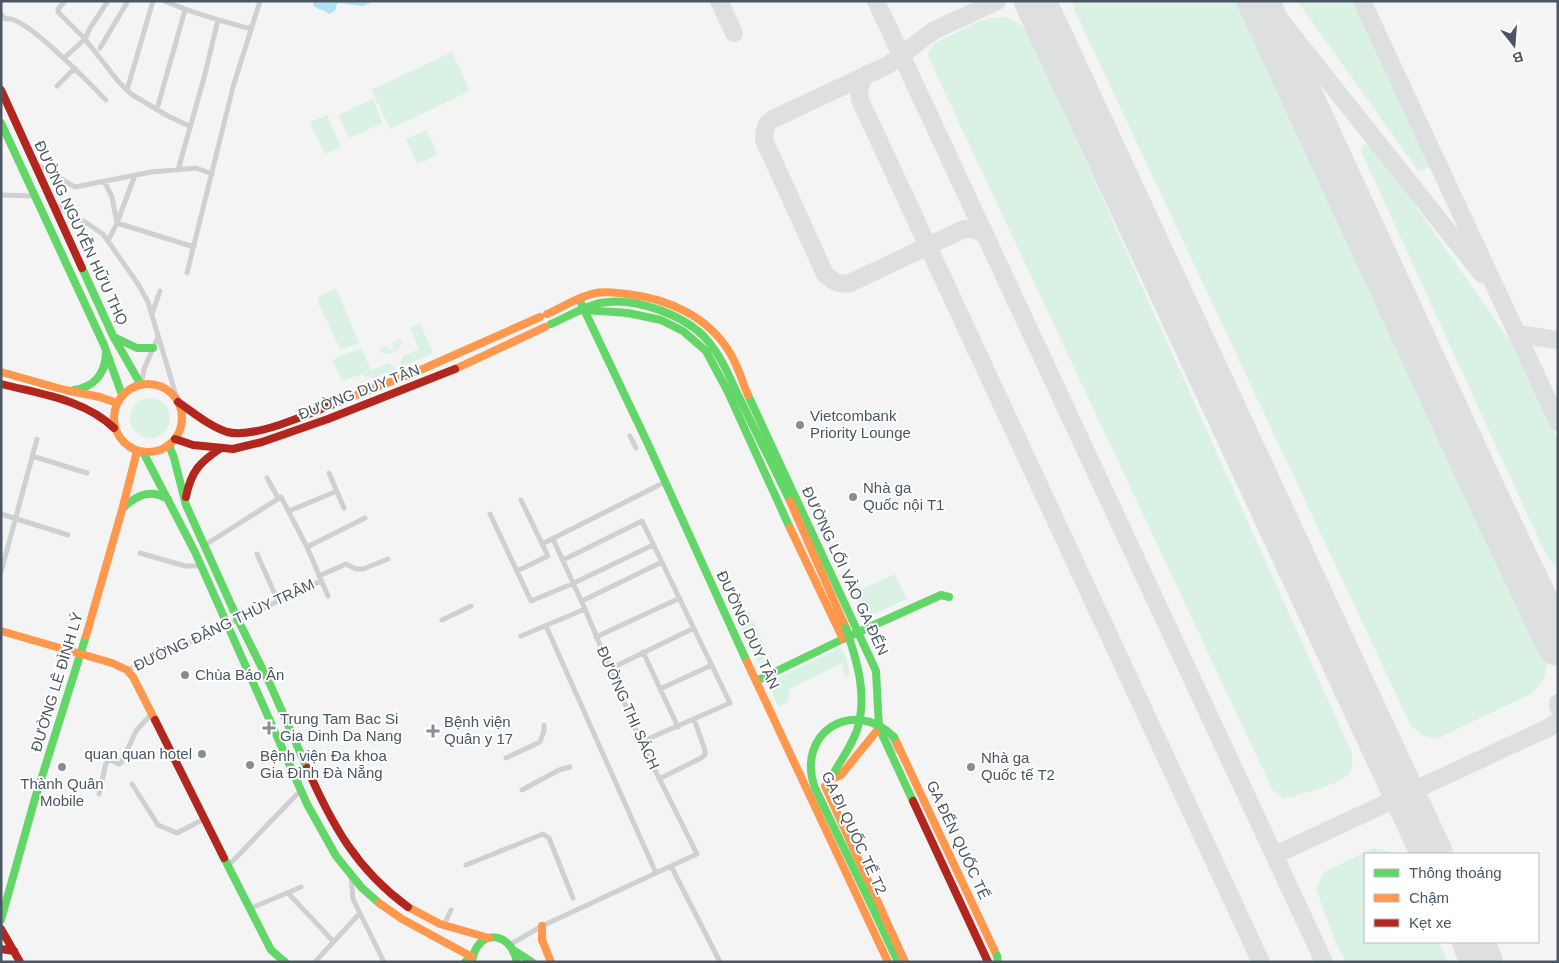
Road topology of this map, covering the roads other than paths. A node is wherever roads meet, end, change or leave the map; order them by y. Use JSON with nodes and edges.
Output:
{"nodes":[{"id":1,"x":65,"y":1,"type":"edge"},
{"id":2,"x":108,"y":1,"type":"edge"},
{"id":3,"x":128,"y":1,"type":"edge"},
{"id":4,"x":153,"y":1,"type":"edge"},
{"id":5,"x":165,"y":1,"type":"edge"},
{"id":6,"x":181,"y":1,"type":"edge"},
{"id":7,"x":260,"y":1,"type":"edge"},
{"id":8,"x":179,"y":8,"type":"junction"},
{"id":9,"x":185,"y":10,"type":"junction"},
{"id":10,"x":1,"y":14,"type":"edge"},
{"id":11,"x":218,"y":20,"type":"junction"},
{"id":12,"x":252,"y":27,"type":"junction"},
{"id":13,"x":85,"y":39,"type":"junction"},
{"id":14,"x":100,"y":48,"type":"dead end"},
{"id":15,"x":64,"y":58,"type":"junction"},
{"id":16,"x":75,"y":68,"type":"junction"},
{"id":17,"x":57,"y":86,"type":"dead end"},
{"id":18,"x":1,"y":90,"type":"edge"},
{"id":19,"x":127,"y":90,"type":"junction"},
{"id":20,"x":106,"y":100,"type":"dead end"},
{"id":21,"x":157,"y":109,"type":"junction"},
{"id":22,"x":1,"y":124,"type":"edge"},
{"id":23,"x":189,"y":126,"type":"junction"},
{"id":24,"x":33,"y":162,"type":"junction"},
{"id":25,"x":178,"y":170,"type":"junction"},
{"id":26,"x":212,"y":174,"type":"junction"},
{"id":27,"x":135,"y":175,"type":"junction"},
{"id":28,"x":104,"y":181,"type":"junction"},
{"id":29,"x":1,"y":195,"type":"edge"},
{"id":30,"x":34,"y":196,"type":"junction"},
{"id":31,"x":52,"y":203,"type":"junction"},
{"id":32,"x":117,"y":223,"type":"junction"},
{"id":33,"x":108,"y":241,"type":"junction"},
{"id":34,"x":194,"y":247,"type":"junction"},
{"id":35,"x":187,"y":273,"type":"dead end"},
{"id":36,"x":160,"y":292,"type":"dead end"},
{"id":37,"x":579,"y":299,"type":"junction"},
{"id":38,"x":583,"y":310,"type":"junction"},
{"id":39,"x":152,"y":314,"type":"junction"},
{"id":40,"x":113,"y":336,"type":"junction"},
{"id":41,"x":158,"y":337,"type":"junction"},
{"id":42,"x":494,"y":338,"type":"junction"},
{"id":43,"x":104,"y":345,"type":"junction"},
{"id":44,"x":153,"y":348,"type":"junction"},
{"id":45,"x":498,"y":348,"type":"junction"},
{"id":46,"x":1,"y":372,"type":"edge"},
{"id":47,"x":1,"y":384,"type":"edge"},
{"id":48,"x":141,"y":385,"type":"junction"},
{"id":49,"x":65,"y":390,"type":"junction"},
{"id":50,"x":122,"y":395,"type":"junction"},
{"id":51,"x":178,"y":402,"type":"junction"},
{"id":52,"x":117,"y":403,"type":"junction"},
{"id":53,"x":235,"y":433,"type":"junction"},
{"id":54,"x":118,"y":435,"type":"junction"},
{"id":55,"x":630,"y":436,"type":"dead end"},
{"id":56,"x":37,"y":439,"type":"dead end"},
{"id":57,"x":172,"y":442,"type":"junction"},
{"id":58,"x":221,"y":448,"type":"junction"},
{"id":59,"x":636,"y":448,"type":"dead end"},
{"id":60,"x":234,"y":449,"type":"junction"},
{"id":61,"x":140,"y":452,"type":"junction"},
{"id":62,"x":32,"y":456,"type":"junction"},
{"id":63,"x":87,"y":473,"type":"dead end"},
{"id":64,"x":329,"y":473,"type":"dead end"},
{"id":65,"x":267,"y":478,"type":"dead end"},
{"id":66,"x":665,"y":482,"type":"junction"},
{"id":67,"x":336,"y":491,"type":"junction"},
{"id":68,"x":278,"y":498,"type":"junction"},
{"id":69,"x":169,"y":500,"type":"junction"},
{"id":70,"x":521,"y":500,"type":"dead end"},
{"id":71,"x":185,"y":502,"type":"junction"},
{"id":72,"x":124,"y":507,"type":"junction"},
{"id":73,"x":344,"y":508,"type":"dead end"},
{"id":74,"x":289,"y":511,"type":"junction"},
{"id":75,"x":1,"y":514,"type":"edge"},
{"id":76,"x":490,"y":514,"type":"dead end"},
{"id":77,"x":15,"y":518,"type":"junction"},
{"id":78,"x":365,"y":518,"type":"dead end"},
{"id":79,"x":68,"y":535,"type":"dead end"},
{"id":80,"x":553,"y":538,"type":"junction"},
{"id":81,"x":542,"y":544,"type":"junction"},
{"id":82,"x":205,"y":545,"type":"junction"},
{"id":83,"x":653,"y":545,"type":"junction"},
{"id":84,"x":307,"y":547,"type":"junction"},
{"id":85,"x":140,"y":553,"type":"dead end"},
{"id":86,"x":257,"y":554,"type":"dead end"},
{"id":87,"x":388,"y":559,"type":"dead end"},
{"id":88,"x":563,"y":560,"type":"junction"},
{"id":89,"x":662,"y":562,"type":"junction"},
{"id":90,"x":201,"y":566,"type":"junction"},
{"id":91,"x":517,"y":571,"type":"junction"},
{"id":92,"x":1,"y":572,"type":"edge"},
{"id":93,"x":320,"y":578,"type":"junction"},
{"id":94,"x":574,"y":583,"type":"junction"},
{"id":95,"x":328,"y":596,"type":"dead end"},
{"id":96,"x":949,"y":597,"type":"dead end"},
{"id":97,"x":680,"y":598,"type":"junction"},
{"id":98,"x":278,"y":600,"type":"junction"},
{"id":99,"x":582,"y":601,"type":"junction"},
{"id":100,"x":471,"y":606,"type":"dead end"},
{"id":101,"x":585,"y":609,"type":"junction"},
{"id":102,"x":238,"y":620,"type":"junction"},
{"id":103,"x":442,"y":620,"type":"dead end"},
{"id":104,"x":227,"y":625,"type":"junction"},
{"id":105,"x":546,"y":626,"type":"junction"},
{"id":106,"x":694,"y":628,"type":"junction"},
{"id":107,"x":1,"y":631,"type":"edge"},
{"id":108,"x":859,"y":633,"type":"junction"},
{"id":109,"x":521,"y":636,"type":"dead end"},
{"id":110,"x":596,"y":637,"type":"junction"},
{"id":111,"x":843,"y":639,"type":"junction"},
{"id":112,"x":643,"y":652,"type":"junction"},
{"id":113,"x":80,"y":653,"type":"junction"},
{"id":114,"x":712,"y":665,"type":"junction"},
{"id":115,"x":610,"y":669,"type":"junction"},
{"id":116,"x":127,"y":670,"type":"junction"},
{"id":117,"x":756,"y":681,"type":"junction"},
{"id":118,"x":660,"y":689,"type":"junction"},
{"id":119,"x":152,"y":713,"type":"junction"},
{"id":120,"x":694,"y":719,"type":"junction"},
{"id":121,"x":544,"y":725,"type":"dead end"},
{"id":122,"x":678,"y":726,"type":"junction"},
{"id":123,"x":879,"y":728,"type":"junction"},
{"id":124,"x":894,"y":737,"type":"joint"},
{"id":125,"x":641,"y":742,"type":"junction"},
{"id":126,"x":506,"y":758,"type":"dead end"},
{"id":127,"x":570,"y":766,"type":"dead end"},
{"id":128,"x":659,"y":779,"type":"junction"},
{"id":129,"x":827,"y":783,"type":"junction"},
{"id":130,"x":132,"y":784,"type":"dead end"},
{"id":131,"x":301,"y":790,"type":"junction"},
{"id":132,"x":522,"y":790,"type":"dead end"},
{"id":133,"x":808,"y":793,"type":"junction"},
{"id":134,"x":100,"y":794,"type":"dead end"},
{"id":135,"x":204,"y":819,"type":"junction"},
{"id":136,"x":466,"y":865,"type":"dead end"},
{"id":137,"x":671,"y":866,"type":"junction"},
{"id":138,"x":227,"y":867,"type":"junction"},
{"id":139,"x":656,"y":873,"type":"junction"},
{"id":140,"x":351,"y":876,"type":"junction"},
{"id":141,"x":301,"y":887,"type":"dead end"},
{"id":142,"x":288,"y":893,"type":"junction"},
{"id":143,"x":4,"y":897,"type":"edge"},
{"id":144,"x":573,"y":898,"type":"dead end"},
{"id":145,"x":249,"y":909,"type":"junction"},
{"id":146,"x":451,"y":910,"type":"dead end"},
{"id":147,"x":360,"y":913,"type":"junction"},
{"id":148,"x":2,"y":916,"type":"edge"},
{"id":149,"x":444,"y":925,"type":"junction"},
{"id":150,"x":542,"y":926,"type":"junction"},
{"id":151,"x":1,"y":929,"type":"edge"},
{"id":152,"x":489,"y":938,"type":"junction"},
{"id":153,"x":333,"y":941,"type":"junction"},
{"id":154,"x":984,"y":944,"type":"junction"},
{"id":155,"x":513,"y":948,"type":"junction"},
{"id":156,"x":1,"y":949,"type":"edge"},
{"id":157,"x":14,"y":951,"type":"junction"},
{"id":158,"x":470,"y":960,"type":"edge"},
{"id":159,"x":998,"y":960,"type":"edge"},
{"id":160,"x":20,"y":962,"type":"edge"},
{"id":161,"x":285,"y":962,"type":"edge"},
{"id":162,"x":315,"y":962,"type":"edge"},
{"id":163,"x":384,"y":962,"type":"edge"},
{"id":164,"x":517,"y":962,"type":"edge"},
{"id":165,"x":532,"y":962,"type":"edge"},
{"id":166,"x":551,"y":962,"type":"edge"},
{"id":167,"x":720,"y":962,"type":"edge"},
{"id":168,"x":888,"y":962,"type":"edge"},
{"id":169,"x":898,"y":962,"type":"edge"},
{"id":170,"x":905,"y":962,"type":"edge"},
{"id":171,"x":988,"y":962,"type":"edge"}],
"edges":[{"from":1,"to":13,"type":"street"},
{"from":2,"to":13,"type":"street"},
{"from":3,"to":14,"type":"street"},
{"from":4,"to":19,"type":"street"},
{"from":5,"to":8,"type":"street"},
{"from":6,"to":8,"type":"street"},
{"from":7,"to":12,"type":"street"},
{"from":8,"to":9,"type":"street"},
{"from":9,"to":11,"type":"street"},
{"from":9,"to":21,"type":"street"},
{"from":10,"to":15,"type":"street"},
{"from":11,"to":12,"type":"street"},
{"from":11,"to":23,"type":"street"},
{"from":12,"to":26,"type":"street"},
{"from":13,"to":15,"type":"street"},
{"from":13,"to":19,"type":"street"},
{"from":15,"to":16,"type":"street"},
{"from":16,"to":17,"type":"street"},
{"from":16,"to":20,"type":"street"},
{"from":18,"to":24,"type":"street","name":"ĐƯỜNG NGUYỄN HỮU THỌ"},
{"from":19,"to":21,"type":"street"},
{"from":21,"to":23,"type":"street"},
{"from":22,"to":30,"type":"street","name":"ĐƯỜNG NGUYỄN HỮU THỌ"},
{"from":23,"to":25,"type":"street"},
{"from":24,"to":28,"type":"street"},
{"from":24,"to":31,"type":"street","name":"ĐƯỜNG NGUYỄN HỮU THỌ"},
{"from":25,"to":26,"type":"street"},
{"from":25,"to":27,"type":"street"},
{"from":26,"to":34,"type":"street"},
{"from":27,"to":28,"type":"street"},
{"from":27,"to":32,"type":"street"},
{"from":28,"to":32,"type":"street"},
{"from":29,"to":30,"type":"street"},
{"from":30,"to":43,"type":"street","name":"ĐƯỜNG NGUYỄN HỮU THỌ"},
{"from":31,"to":33,"type":"street"},
{"from":31,"to":40,"type":"street","name":"ĐƯỜNG NGUYỄN HỮU THỌ"},
{"from":32,"to":33,"type":"street"},
{"from":32,"to":34,"type":"street"},
{"from":33,"to":39,"type":"street"},
{"from":34,"to":35,"type":"street"},
{"from":36,"to":39,"type":"street"},
{"from":37,"to":38,"type":"street","name":"ĐƯỜNG DUY TÂN"},
{"from":37,"to":42,"type":"street","name":"ĐƯỜNG DUY TÂN"},
{"from":37,"to":108,"type":"street","name":"ĐƯỜNG LỐI VÀO GA ĐẾN"},
{"from":38,"to":45,"type":"street","name":"ĐƯỜNG DUY TÂN"},
{"from":38,"to":66,"type":"street","name":"ĐƯỜNG DUY TÂN"},
{"from":38,"to":111,"type":"street"},
{"from":38,"to":129,"type":"street","bridge":true},
{"from":39,"to":41,"type":"street"},
{"from":40,"to":44,"type":"street"},
{"from":40,"to":48,"type":"street","name":"ĐƯỜNG NGUYỄN HỮU THỌ"},
{"from":41,"to":44,"type":"street"},
{"from":41,"to":51,"type":"street"},
{"from":42,"to":45,"type":"street"},
{"from":42,"to":53,"type":"street","name":"ĐƯỜNG DUY TÂN"},
{"from":43,"to":49,"type":"street"},
{"from":43,"to":50,"type":"street","name":"ĐƯỜNG NGUYỄN HỮU THỌ"},
{"from":44,"to":48,"type":"street"},
{"from":45,"to":60,"type":"street","name":"ĐƯỜNG DUY TÂN"},
{"from":46,"to":49,"type":"street"},
{"from":47,"to":54,"type":"street"},
{"from":48,"to":50,"type":"street"},
{"from":48,"to":51,"type":"street"},
{"from":49,"to":52,"type":"street"},
{"from":50,"to":52,"type":"street"},
{"from":51,"to":53,"type":"street","name":"ĐƯỜNG DUY TÂN"},
{"from":51,"to":57,"type":"street"},
{"from":52,"to":54,"type":"street"},
{"from":53,"to":60,"type":"street"},
{"from":54,"to":61,"type":"street"},
{"from":55,"to":59,"type":"street"},
{"from":56,"to":62,"type":"street"},
{"from":57,"to":58,"type":"street","name":"ĐƯỜNG DUY TÂN"},
{"from":57,"to":61,"type":"street"},
{"from":57,"to":71,"type":"street"},
{"from":58,"to":60,"type":"street","name":"ĐƯỜNG DUY TÂN"},
{"from":58,"to":71,"type":"street"},
{"from":61,"to":69,"type":"street"},
{"from":61,"to":72,"type":"street","name":"ĐƯỜNG LÊ ĐÌNH LÝ"},
{"from":62,"to":63,"type":"street"},
{"from":62,"to":77,"type":"street"},
{"from":64,"to":67,"type":"street"},
{"from":65,"to":68,"type":"street"},
{"from":66,"to":80,"type":"street"},
{"from":66,"to":117,"type":"street","name":"ĐƯỜNG DUY TÂN"},
{"from":67,"to":73,"type":"street"},
{"from":67,"to":74,"type":"street"},
{"from":68,"to":74,"type":"street"},
{"from":68,"to":82,"type":"street"},
{"from":69,"to":72,"type":"street"},
{"from":69,"to":90,"type":"street"},
{"from":70,"to":81,"type":"street"},
{"from":71,"to":82,"type":"street"},
{"from":72,"to":113,"type":"street","name":"ĐƯỜNG LÊ ĐÌNH LÝ"},
{"from":74,"to":84,"type":"street"},
{"from":75,"to":77,"type":"street"},
{"from":76,"to":91,"type":"street"},
{"from":77,"to":79,"type":"street"},
{"from":77,"to":92,"type":"street"},
{"from":78,"to":84,"type":"street"},
{"from":80,"to":81,"type":"street"},
{"from":80,"to":88,"type":"street","name":"ĐƯỜNG THI SÁCH"},
{"from":81,"to":91,"type":"street"},
{"from":82,"to":102,"type":"street"},
{"from":83,"to":88,"type":"street"},
{"from":83,"to":89,"type":"street"},
{"from":83,"to":94,"type":"street"},
{"from":84,"to":93,"type":"street"},
{"from":85,"to":90,"type":"street"},
{"from":86,"to":98,"type":"street"},
{"from":87,"to":93,"type":"street","name":"ĐƯỜNG ĐẶNG THÙY TRÂM"},
{"from":88,"to":94,"type":"street","name":"ĐƯỜNG THI SÁCH"},
{"from":89,"to":97,"type":"street"},
{"from":89,"to":99,"type":"street"},
{"from":90,"to":104,"type":"street"},
{"from":91,"to":94,"type":"street"},
{"from":93,"to":95,"type":"street"},
{"from":93,"to":98,"type":"street","name":"ĐƯỜNG ĐẶNG THÙY TRÂM"},
{"from":94,"to":99,"type":"street","name":"ĐƯỜNG THI SÁCH"},
{"from":96,"to":108,"type":"street"},
{"from":97,"to":106,"type":"street"},
{"from":97,"to":110,"type":"street"},
{"from":98,"to":102,"type":"street","name":"ĐƯỜNG ĐẶNG THÙY TRÂM"},
{"from":99,"to":101,"type":"street","name":"ĐƯỜNG THI SÁCH"},
{"from":100,"to":103,"type":"street"},
{"from":101,"to":105,"type":"street"},
{"from":101,"to":110,"type":"street","name":"ĐƯỜNG THI SÁCH"},
{"from":102,"to":104,"type":"street","name":"ĐƯỜNG ĐẶNG THÙY TRÂM"},
{"from":102,"to":149,"type":"street"},
{"from":104,"to":116,"type":"street","name":"ĐƯỜNG ĐẶNG THÙY TRÂM"},
{"from":104,"to":131,"type":"street"},
{"from":105,"to":109,"type":"street"},
{"from":105,"to":139,"type":"street"},
{"from":106,"to":112,"type":"street"},
{"from":106,"to":114,"type":"street"},
{"from":107,"to":113,"type":"street"},
{"from":108,"to":111,"type":"street"},
{"from":108,"to":123,"type":"street","name":"ĐƯỜNG LỐI VÀO GA ĐẾN"},
{"from":110,"to":115,"type":"street","name":"ĐƯỜNG THI SÁCH"},
{"from":111,"to":117,"type":"street"},
{"from":112,"to":115,"type":"street"},
{"from":112,"to":118,"type":"street"},
{"from":113,"to":116,"type":"street"},
{"from":113,"to":143,"type":"street","name":"ĐƯỜNG LÊ ĐÌNH LÝ"},
{"from":114,"to":118,"type":"street"},
{"from":114,"to":120,"type":"street"},
{"from":115,"to":125,"type":"street","name":"ĐƯỜNG THI SÁCH"},
{"from":116,"to":119,"type":"street"},
{"from":117,"to":133,"type":"street","name":"ĐƯỜNG DUY TÂN"},
{"from":118,"to":122,"type":"street"},
{"from":119,"to":134,"type":"street"},
{"from":119,"to":135,"type":"street"},
{"from":120,"to":122,"type":"street"},
{"from":120,"to":128,"type":"street"},
{"from":121,"to":126,"type":"street"},
{"from":122,"to":125,"type":"street"},
{"from":123,"to":129,"type":"street"},
{"from":123,"to":154,"type":"street","name":"ĐƯỜNG LỐI VÀO GA ĐẾN"},
{"from":124,"to":159,"type":"street","name":"GA ĐẾN QUỐC TẾ"},
{"from":124,"to":169,"type":"street","name":"GA ĐI QUỐC TẾ T2","bridge":true},
{"from":125,"to":128,"type":"street","name":"ĐƯỜNG THI SÁCH"},
{"from":127,"to":132,"type":"street"},
{"from":128,"to":137,"type":"street","name":"ĐƯỜNG THI SÁCH"},
{"from":129,"to":133,"type":"street"},
{"from":129,"to":170,"type":"street"},
{"from":130,"to":135,"type":"street"},
{"from":131,"to":138,"type":"street"},
{"from":131,"to":140,"type":"street"},
{"from":133,"to":168,"type":"street","name":"ĐƯỜNG DUY TÂN"},
{"from":135,"to":138,"type":"street"},
{"from":136,"to":144,"type":"street"},
{"from":137,"to":139,"type":"street"},
{"from":137,"to":167,"type":"street"},
{"from":138,"to":145,"type":"street"},
{"from":139,"to":150,"type":"street"},
{"from":140,"to":147,"type":"street"},
{"from":140,"to":158,"type":"street"},
{"from":141,"to":142,"type":"street"},
{"from":142,"to":145,"type":"street"},
{"from":142,"to":153,"type":"street"},
{"from":143,"to":148,"type":"street","name":"ĐƯỜNG LÊ ĐÌNH LÝ"},
{"from":145,"to":161,"type":"street"},
{"from":146,"to":149,"type":"street"},
{"from":147,"to":153,"type":"street"},
{"from":147,"to":163,"type":"street"},
{"from":149,"to":152,"type":"street"},
{"from":150,"to":155,"type":"street"},
{"from":150,"to":166,"type":"street"},
{"from":151,"to":157,"type":"street"},
{"from":152,"to":155,"type":"street"},
{"from":152,"to":158,"type":"street"},
{"from":153,"to":162,"type":"street"},
{"from":154,"to":159,"type":"street"},
{"from":154,"to":171,"type":"street","name":"ĐƯỜNG LỐI VÀO GA ĐẾN"},
{"from":155,"to":164,"type":"street"},
{"from":155,"to":165,"type":"street"},
{"from":156,"to":157,"type":"street"},
{"from":157,"to":160,"type":"street"}]}
